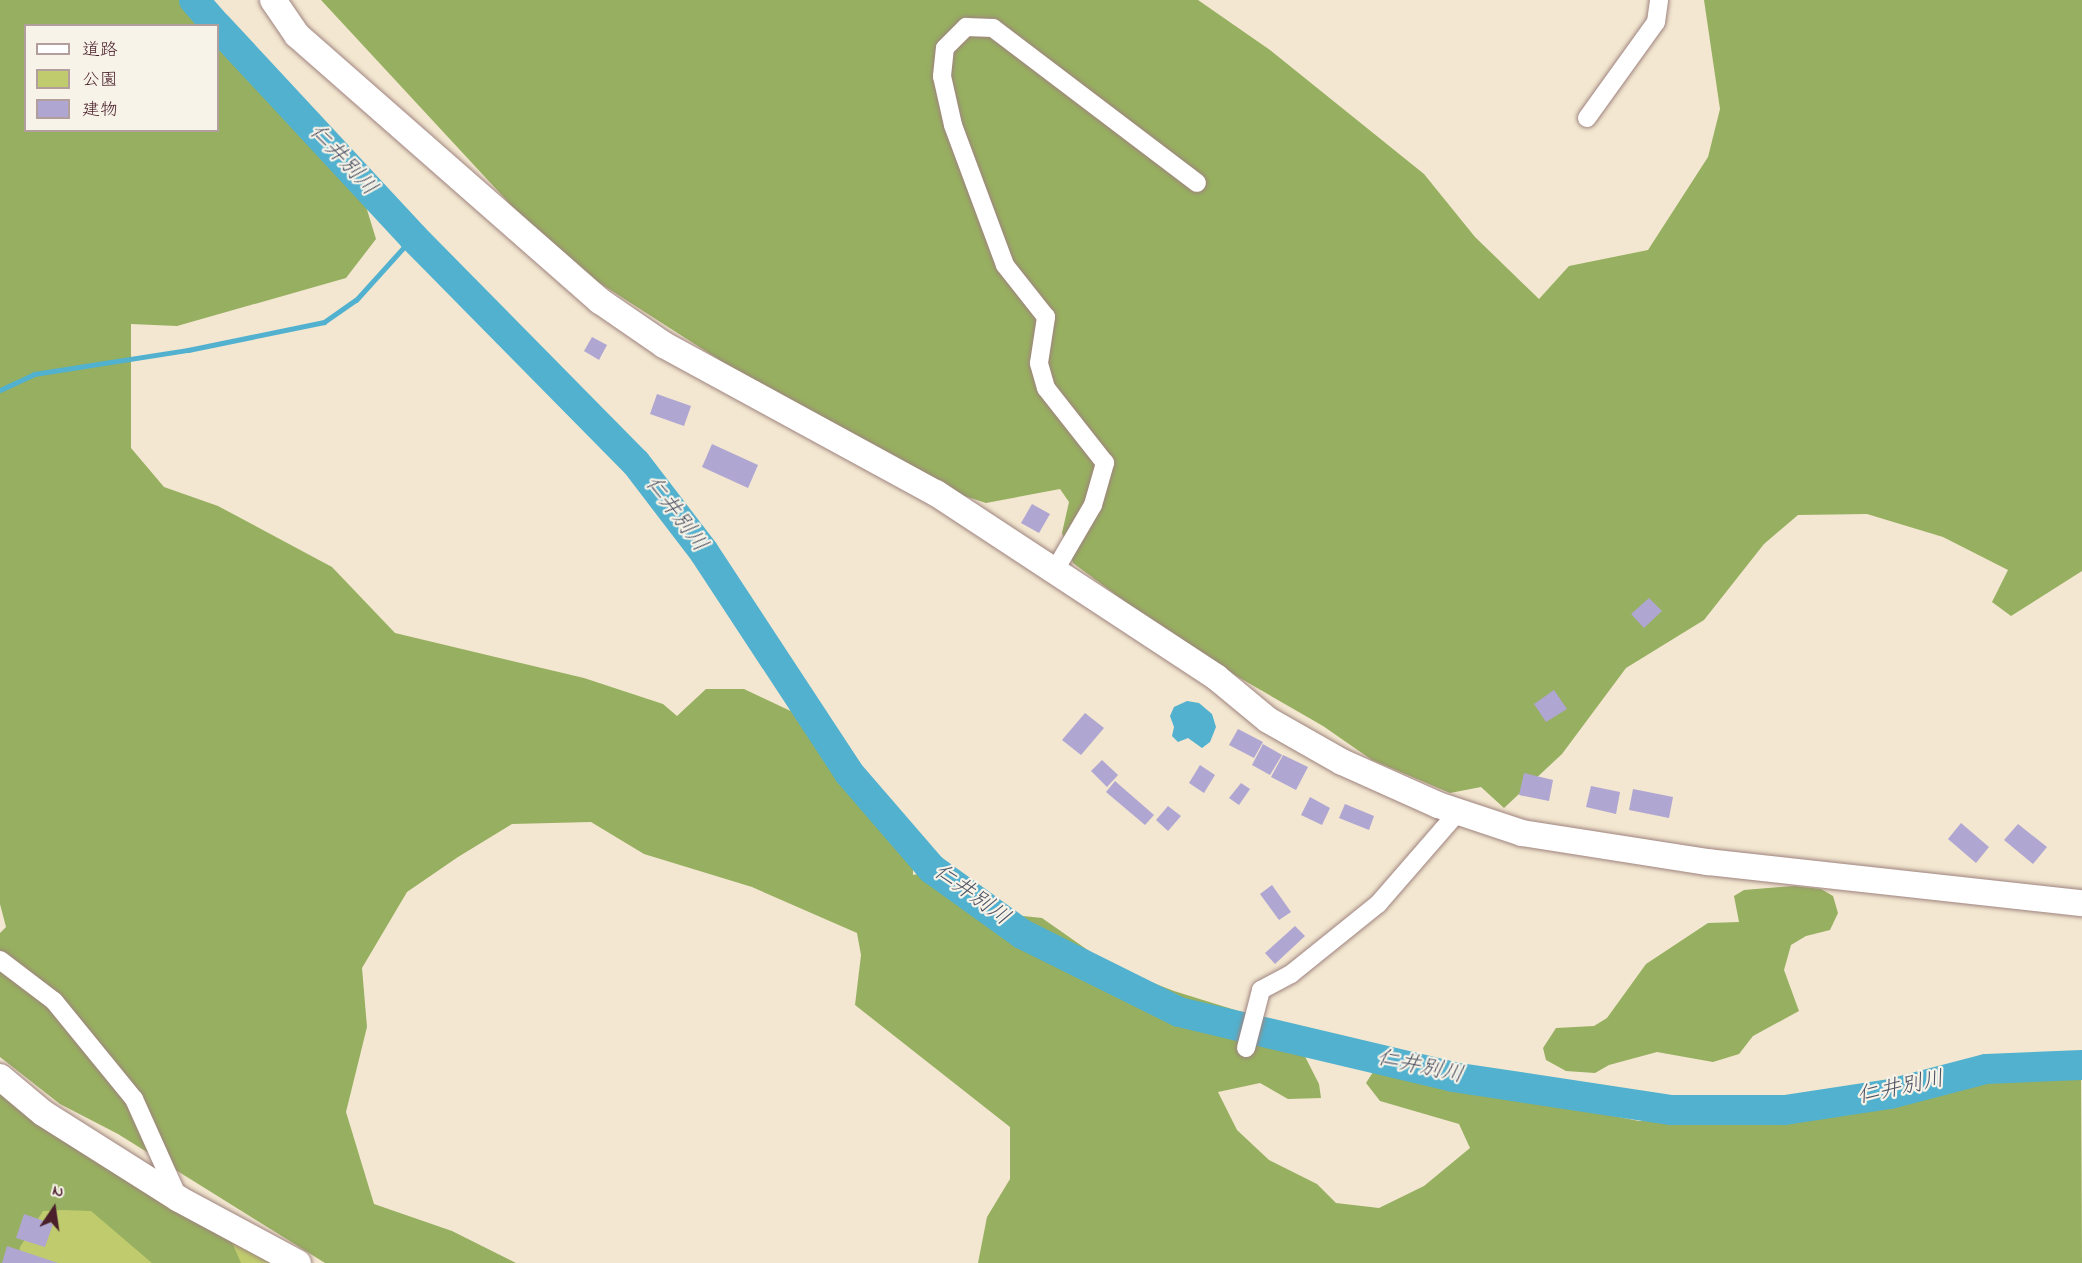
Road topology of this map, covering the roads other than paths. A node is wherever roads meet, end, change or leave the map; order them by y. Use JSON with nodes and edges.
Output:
{"nodes":[{"id":1,"x":273,"y":0,"type":"edge"},
{"id":2,"x":1659,"y":0,"type":"edge"},
{"id":3,"x":1587,"y":118,"type":"dead end"},
{"id":4,"x":1197,"y":183,"type":"dead end"},
{"id":5,"x":1055,"y":570,"type":"junction"},
{"id":6,"x":1458,"y":812,"type":"junction"},
{"id":7,"x":2082,"y":903,"type":"edge"},
{"id":8,"x":0,"y":960,"type":"edge"},
{"id":9,"x":1246,"y":1048,"type":"dead end"},
{"id":10,"x":0,"y":1077,"type":"edge"},
{"id":11,"x":179,"y":1199,"type":"junction"},
{"id":12,"x":298,"y":1263,"type":"edge"}],
"edges":[{"from":1,"to":5,"type":"street"},
{"from":2,"to":3,"type":"street"},
{"from":4,"to":5,"type":"street"},
{"from":5,"to":6,"type":"street"},
{"from":6,"to":7,"type":"street"},
{"from":6,"to":9,"type":"street"},
{"from":8,"to":11,"type":"street"},
{"from":10,"to":11,"type":"street"},
{"from":11,"to":12,"type":"street"}]}
